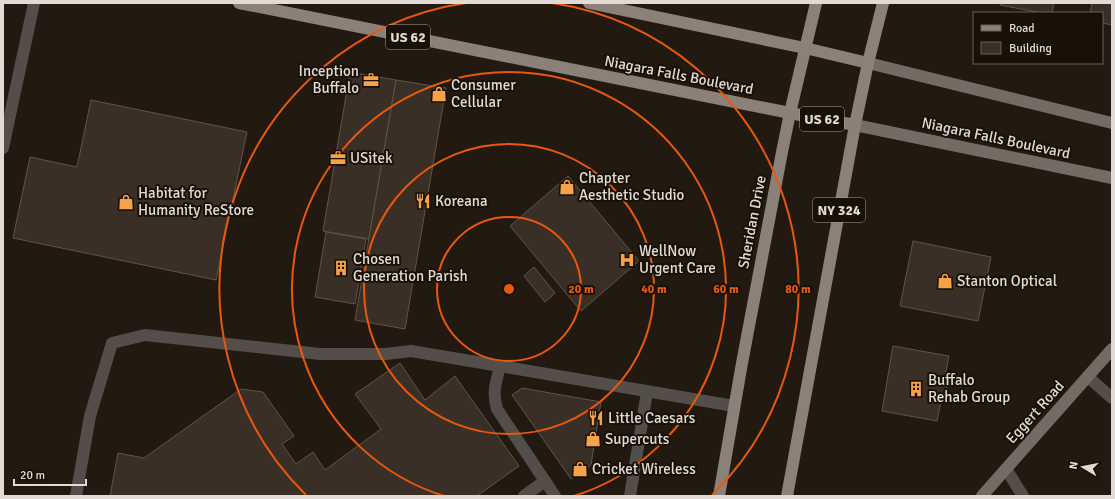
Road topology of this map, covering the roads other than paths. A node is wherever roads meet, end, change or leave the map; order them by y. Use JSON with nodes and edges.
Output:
{"nodes":[{"id":1,"x":34,"y":3,"type":"edge"},
{"id":2,"x":239,"y":3,"type":"edge"},
{"id":3,"x":589,"y":3,"type":"edge"},
{"id":4,"x":816,"y":3,"type":"edge"},
{"id":5,"x":883,"y":3,"type":"edge"},
{"id":6,"x":805,"y":48,"type":"junction"},
{"id":7,"x":868,"y":64,"type":"junction"},
{"id":8,"x":790,"y":113,"type":"junction"},
{"id":9,"x":1112,"y":123,"type":"edge"},
{"id":10,"x":855,"y":125,"type":"junction"},
{"id":11,"x":3,"y":148,"type":"edge"},
{"id":12,"x":1112,"y":178,"type":"edge"},
{"id":13,"x":1112,"y":349,"type":"edge"},
{"id":14,"x":500,"y":366,"type":"junction"},
{"id":15,"x":1088,"y":377,"type":"junction"},
{"id":16,"x":647,"y":392,"type":"junction"},
{"id":17,"x":1112,"y":398,"type":"edge"},
{"id":18,"x":734,"y":406,"type":"junction"},
{"id":19,"x":1006,"y":469,"type":"junction"},
{"id":20,"x":544,"y":481,"type":"junction"},
{"id":21,"x":76,"y":496,"type":"edge"},
{"id":22,"x":524,"y":496,"type":"edge"},
{"id":23,"x":555,"y":496,"type":"edge"},
{"id":24,"x":630,"y":496,"type":"edge"},
{"id":25,"x":719,"y":496,"type":"edge"},
{"id":26,"x":787,"y":496,"type":"edge"},
{"id":27,"x":982,"y":496,"type":"edge"},
{"id":28,"x":1023,"y":496,"type":"edge"}],
"edges":[{"from":1,"to":11,"type":"street"},
{"from":2,"to":8,"type":"main road","name":"Niagara Falls Boulevard","number":"US 62"},
{"from":3,"to":6,"type":"main road"},
{"from":4,"to":6,"type":"main road","name":"Sheridan Drive"},
{"from":5,"to":7,"type":"main road","number":"US 62"},
{"from":6,"to":7,"type":"main road"},
{"from":6,"to":8,"type":"main road","name":"Sheridan Drive"},
{"from":7,"to":9,"type":"main road"},
{"from":7,"to":10,"type":"main road","number":"US 62"},
{"from":8,"to":10,"type":"main road","name":"Niagara Falls Boulevard","number":"US 62"},
{"from":8,"to":18,"type":"main road","name":"Sheridan Drive"},
{"from":10,"to":12,"type":"main road","name":"Niagara Falls Boulevard"},
{"from":10,"to":26,"type":"main road","number":"NY 324"},
{"from":13,"to":15,"type":"main road","name":"Eggert Road"},
{"from":14,"to":16,"type":"street"},
{"from":14,"to":20,"type":"street"},
{"from":14,"to":21,"type":"street"},
{"from":15,"to":17,"type":"street"},
{"from":15,"to":19,"type":"main road","name":"Eggert Road"},
{"from":16,"to":18,"type":"street"},
{"from":16,"to":24,"type":"street"},
{"from":18,"to":25,"type":"main road","name":"Sheridan Drive"},
{"from":19,"to":27,"type":"main road","name":"Eggert Road"},
{"from":19,"to":28,"type":"street"},
{"from":20,"to":22,"type":"street"},
{"from":20,"to":23,"type":"street"}]}
